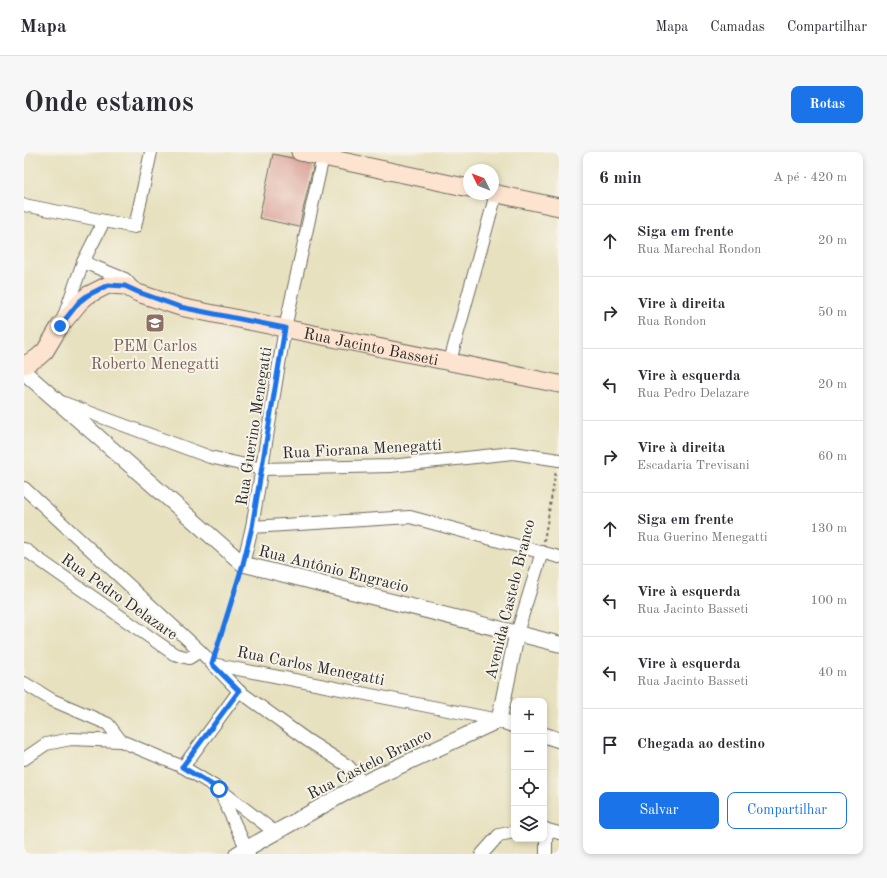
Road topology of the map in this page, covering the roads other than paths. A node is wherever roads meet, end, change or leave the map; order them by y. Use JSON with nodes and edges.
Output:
{"nodes":[{"id":1,"x":150,"y":152,"type":"edge"},
{"id":2,"x":300,"y":152,"type":"edge"},
{"id":3,"x":323,"y":155,"type":"edge"},
{"id":4,"x":463,"y":187,"type":"edge"},
{"id":5,"x":499,"y":195,"type":"edge"},
{"id":6,"x":493,"y":200,"type":"edge"},
{"id":7,"x":24,"y":205,"type":"edge"},
{"id":8,"x":559,"y":207,"type":"edge"},
{"id":9,"x":104,"y":221,"type":"junction"},
{"id":10,"x":83,"y":262,"type":"junction"},
{"id":11,"x":138,"y":292,"type":"junction"},
{"id":12,"x":60,"y":326,"type":"junction"},
{"id":13,"x":285,"y":328,"type":"junction"},
{"id":14,"x":450,"y":361,"type":"junction"},
{"id":15,"x":24,"y":365,"type":"edge"},
{"id":16,"x":24,"y":372,"type":"edge"},
{"id":17,"x":559,"y":384,"type":"edge"},
{"id":18,"x":57,"y":400,"type":"junction"},
{"id":19,"x":559,"y":460,"type":"edge"},
{"id":20,"x":262,"y":469,"type":"junction"},
{"id":21,"x":24,"y":488,"type":"edge"},
{"id":22,"x":252,"y":527,"type":"junction"},
{"id":23,"x":24,"y":549,"type":"edge"},
{"id":24,"x":542,"y":552,"type":"junction"},
{"id":25,"x":559,"y":557,"type":"edge"},
{"id":26,"x":243,"y":564,"type":"junction"},
{"id":27,"x":518,"y":633,"type":"junction"},
{"id":28,"x":559,"y":644,"type":"edge"},
{"id":29,"x":200,"y":651,"type":"junction"},
{"id":30,"x":212,"y":664,"type":"junction"},
{"id":31,"x":24,"y":683,"type":"edge"},
{"id":32,"x":239,"y":691,"type":"junction"},
{"id":33,"x":499,"y":720,"type":"junction"},
{"id":34,"x":511,"y":724,"type":"edge"},
{"id":35,"x":547,"y":736,"type":"edge"},
{"id":36,"x":559,"y":740,"type":"edge"},
{"id":37,"x":121,"y":741,"type":"junction"},
{"id":38,"x":24,"y":759,"type":"edge"},
{"id":39,"x":182,"y":767,"type":"junction"},
{"id":40,"x":363,"y":783,"type":"junction"},
{"id":41,"x":219,"y":789,"type":"junction"},
{"id":42,"x":547,"y":830,"type":"edge"},
{"id":43,"x":276,"y":833,"type":"junction"},
{"id":44,"x":511,"y":833,"type":"edge"},
{"id":45,"x":559,"y":833,"type":"edge"},
{"id":46,"x":546,"y":842,"type":"edge"},
{"id":47,"x":244,"y":852,"type":"edge"},
{"id":48,"x":482,"y":854,"type":"edge"},
{"id":49,"x":546,"y":854,"type":"edge"}],
"edges":[{"from":1,"to":9,"type":"street"},
{"from":2,"to":3,"type":"main road"},
{"from":3,"to":4,"type":"main road"},
{"from":3,"to":13,"type":"street","name":"Rua Guerino Menegatti"},
{"from":5,"to":8,"type":"main road"},
{"from":6,"to":14,"type":"street"},
{"from":7,"to":9,"type":"street"},
{"from":9,"to":10,"type":"street"},
{"from":10,"to":11,"type":"street"},
{"from":10,"to":12,"type":"street"},
{"from":11,"to":12,"type":"main road","name":"Rua Jacinto Basseti"},
{"from":11,"to":13,"type":"main road","name":"Rua Jacinto Basseti"},
{"from":12,"to":15,"type":"main road","name":"Rua Jacinto Basseti"},
{"from":13,"to":14,"type":"main road","name":"Rua Jacinto Basseti"},
{"from":13,"to":20,"type":"street","name":"Rua Guerino Menegatti"},
{"from":14,"to":17,"type":"main road","name":"Rua Jacinto Basseti"},
{"from":16,"to":18,"type":"street","name":"Rua Antônio Engracio"},
{"from":18,"to":20,"type":"street","name":"Rua Fiorana Menegatti"},
{"from":18,"to":26,"type":"street","name":"Rua Antônio Engracio"},
{"from":19,"to":20,"type":"street","name":"Rua Fiorana Menegatti"},
{"from":20,"to":22,"type":"street","name":"Rua Guerino Menegatti"},
{"from":21,"to":29,"type":"street","name":"Rua Carlos Menegatti"},
{"from":22,"to":24,"type":"street"},
{"from":22,"to":26,"type":"street","name":"Rua Guerino Menegatti"},
{"from":23,"to":29,"type":"street","name":"Rua Pedro Delazare"},
{"from":24,"to":25,"type":"street"},
{"from":24,"to":27,"type":"street","name":"Avenida Castelo Branco"},
{"from":26,"to":27,"type":"street","name":"Rua Antônio Engracio"},
{"from":27,"to":28,"type":"street","name":"Rua Antônio Engracio"},
{"from":27,"to":33,"type":"street","name":"Avenida Castelo Branco"},
{"from":29,"to":30,"type":"street","name":"Rua Carlos Menegatti"},
{"from":30,"to":32,"type":"street"},
{"from":30,"to":33,"type":"street","name":"Rua Carlos Menegatti"},
{"from":31,"to":37,"type":"street"},
{"from":32,"to":39,"type":"street"},
{"from":32,"to":40,"type":"street"},
{"from":33,"to":34,"type":"street","name":"Rua Carlos Menegatti"},
{"from":33,"to":40,"type":"street","name":"Rua Castelo Branco"},
{"from":35,"to":36,"type":"street"},
{"from":37,"to":38,"type":"street"},
{"from":37,"to":39,"type":"street"},
{"from":39,"to":41,"type":"street"},
{"from":40,"to":43,"type":"street","name":"Rua Castelo Branco"},
{"from":41,"to":43,"type":"street"},
{"from":41,"to":47,"type":"street"},
{"from":42,"to":45,"type":"street"},
{"from":43,"to":47,"type":"street","name":"Rua Castelo Branco"},
{"from":44,"to":48,"type":"street"},
{"from":46,"to":49,"type":"street"}]}
